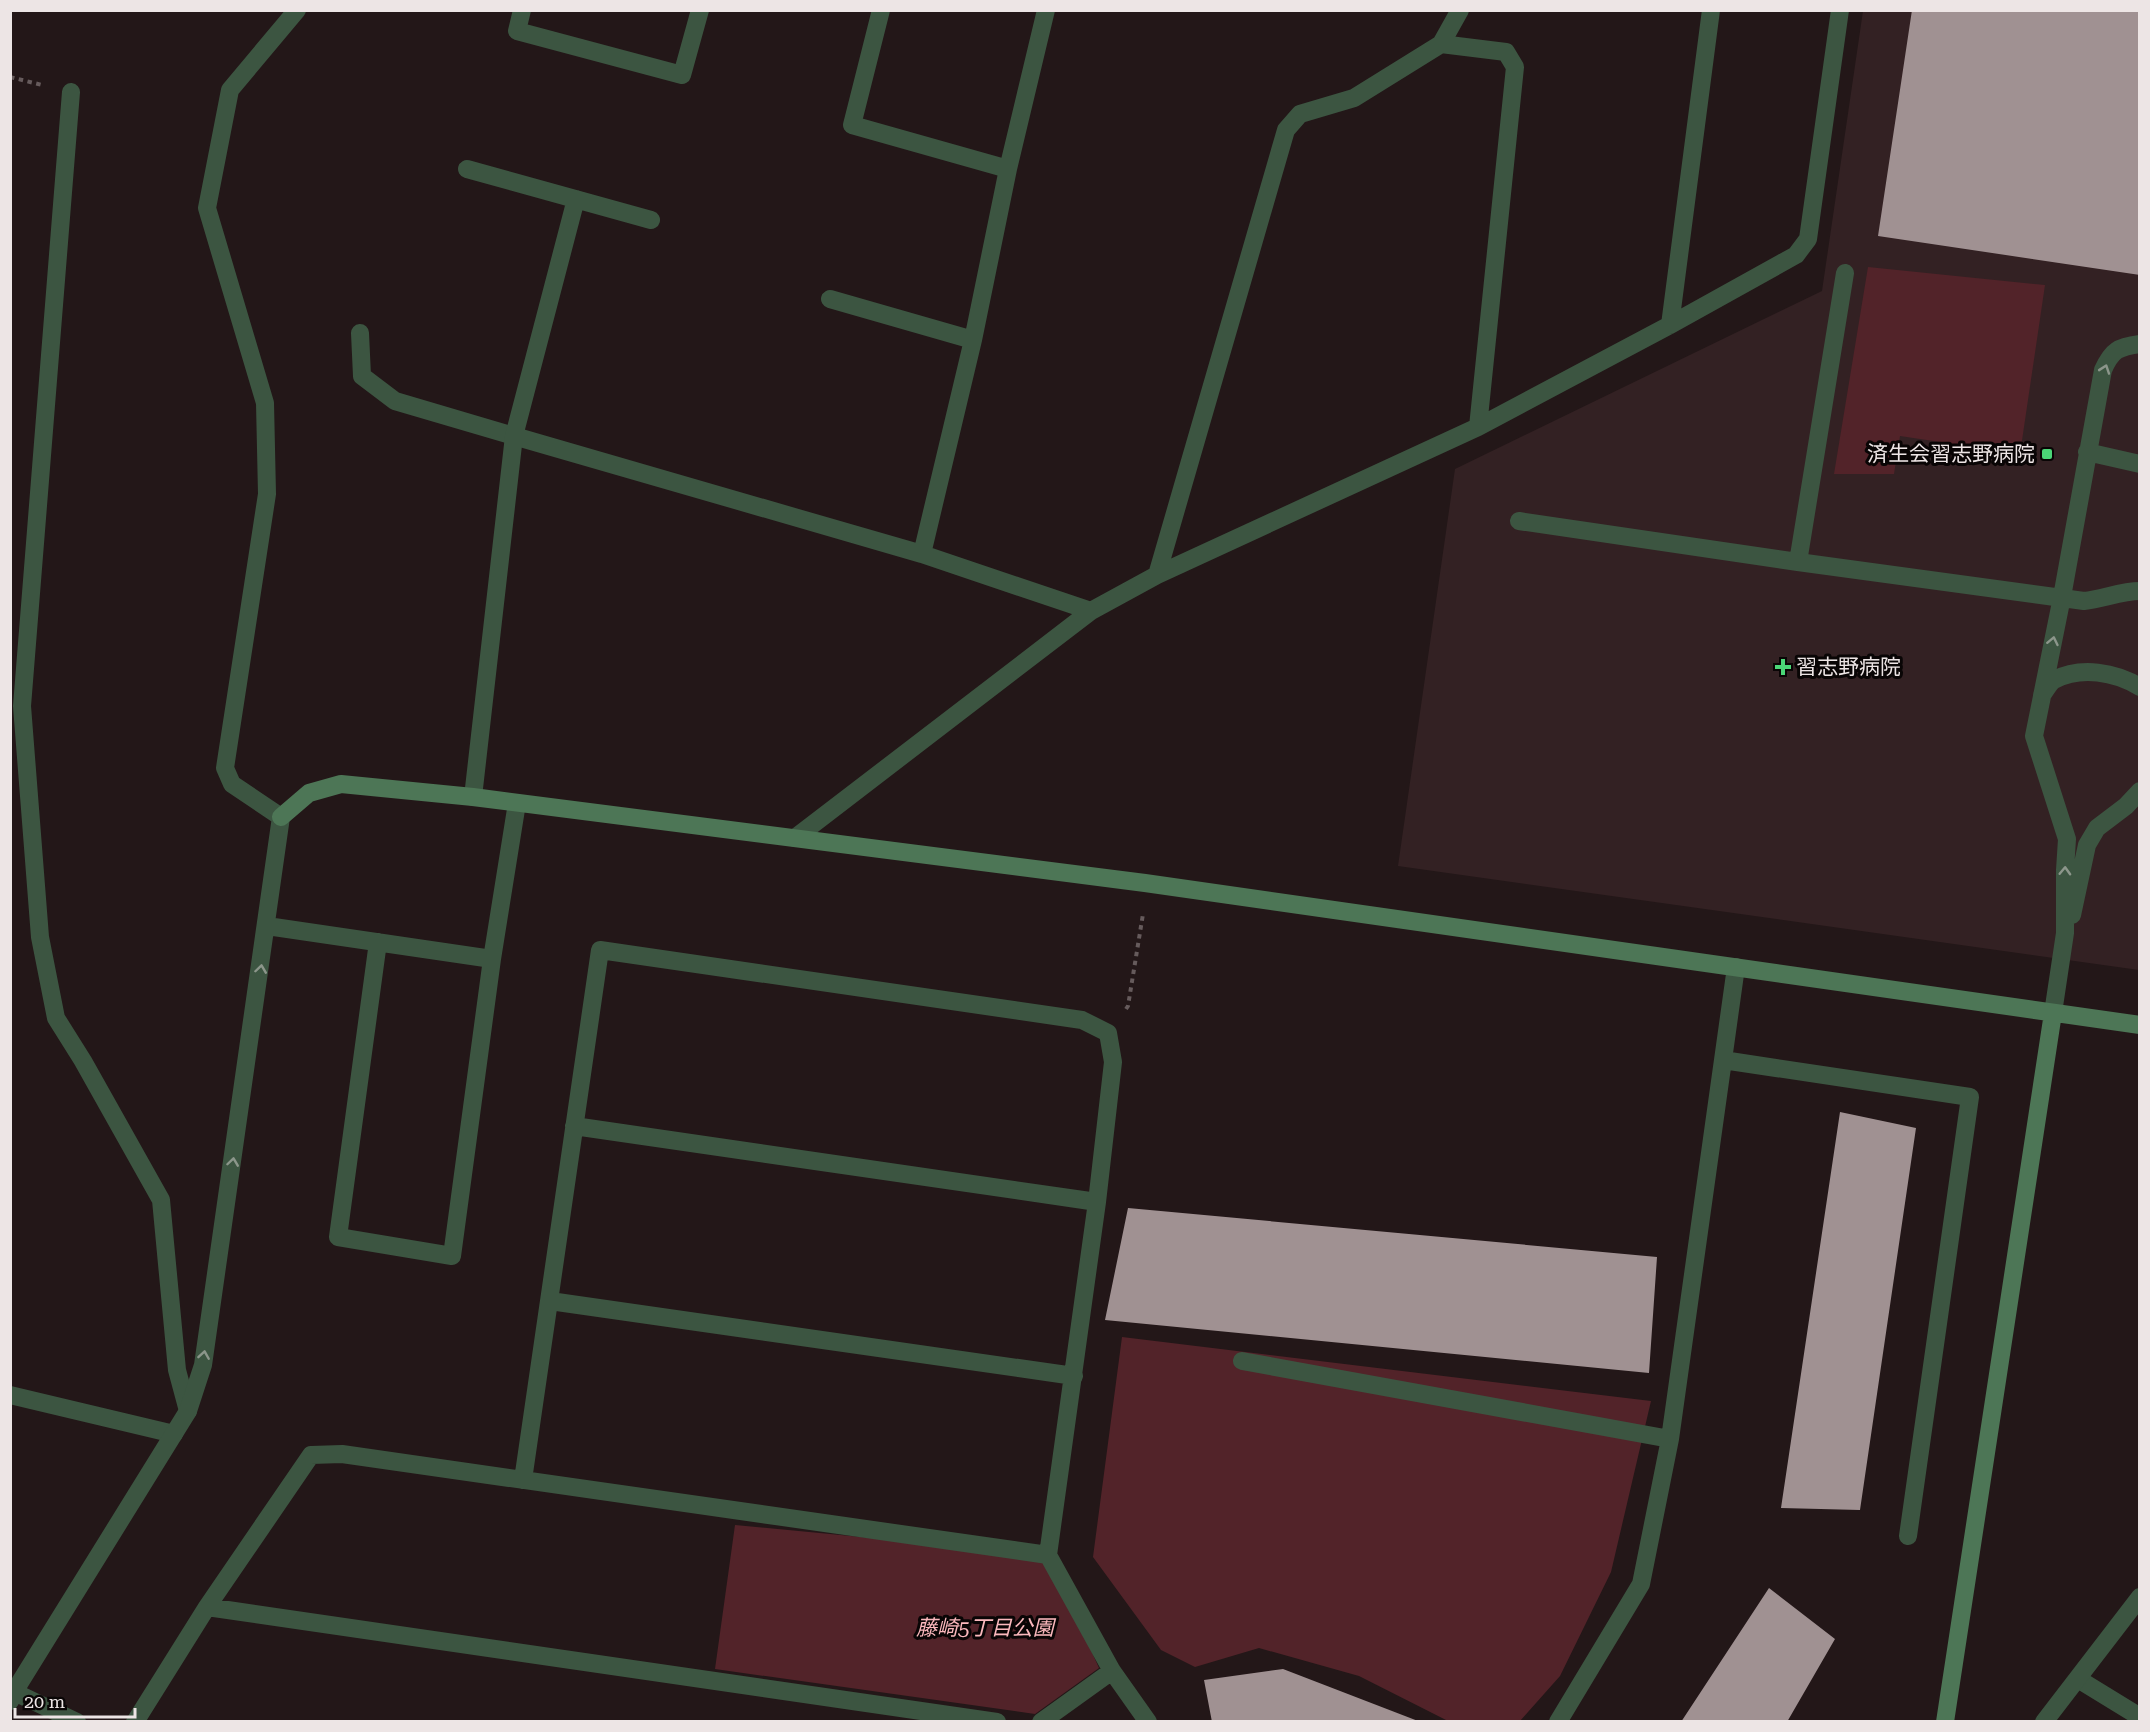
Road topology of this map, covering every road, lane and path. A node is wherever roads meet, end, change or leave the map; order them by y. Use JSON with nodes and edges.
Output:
{"nodes":[{"id":1,"x":297,"y":10,"type":"edge"},
{"id":2,"x":522,"y":10,"type":"edge"},
{"id":3,"x":700,"y":10,"type":"edge"},
{"id":4,"x":880,"y":10,"type":"edge"},
{"id":5,"x":1046,"y":10,"type":"edge"},
{"id":6,"x":1460,"y":10,"type":"edge"},
{"id":7,"x":1711,"y":10,"type":"edge"},
{"id":8,"x":1840,"y":10,"type":"edge"},
{"id":9,"x":1441,"y":44,"type":"junction"},
{"id":10,"x":71,"y":92,"type":"dead end"},
{"id":11,"x":467,"y":168,"type":"dead end"},
{"id":12,"x":1008,"y":169,"type":"junction"},
{"id":13,"x":576,"y":199,"type":"junction"},
{"id":14,"x":651,"y":220,"type":"dead end"},
{"id":15,"x":1845,"y":273,"type":"dead end"},
{"id":16,"x":830,"y":299,"type":"dead end"},
{"id":17,"x":1670,"y":326,"type":"junction"},
{"id":18,"x":360,"y":333,"type":"dead end"},
{"id":19,"x":974,"y":340,"type":"junction"},
{"id":20,"x":2139,"y":344,"type":"edge"},
{"id":21,"x":1478,"y":427,"type":"junction"},
{"id":22,"x":514,"y":436,"type":"junction"},
{"id":23,"x":2087,"y":452,"type":"junction"},
{"id":24,"x":2139,"y":464,"type":"edge"},
{"id":25,"x":1519,"y":521,"type":"dead end"},
{"id":26,"x":922,"y":554,"type":"junction"},
{"id":27,"x":1798,"y":562,"type":"junction"},
{"id":28,"x":1157,"y":575,"type":"junction"},
{"id":29,"x":2139,"y":591,"type":"edge"},
{"id":30,"x":2062,"y":597,"type":"junction"},
{"id":31,"x":1091,"y":611,"type":"junction"},
{"id":32,"x":2139,"y":687,"type":"edge"},
{"id":33,"x":2041,"y":696,"type":"junction"},
{"id":34,"x":2139,"y":791,"type":"edge"},
{"id":35,"x":473,"y":797,"type":"junction"},
{"id":36,"x":517,"y":803,"type":"junction"},
{"id":37,"x":282,"y":817,"type":"junction"},
{"id":38,"x":795,"y":838,"type":"junction"},
{"id":39,"x":1145,"y":883,"type":"junction"},
{"id":40,"x":267,"y":926,"type":"junction"},
{"id":41,"x":378,"y":942,"type":"junction"},
{"id":42,"x":492,"y":959,"type":"junction"},
{"id":43,"x":1736,"y":967,"type":"junction"},
{"id":44,"x":2053,"y":1013,"type":"junction"},
{"id":45,"x":2139,"y":1025,"type":"edge"},
{"id":46,"x":1108,"y":1033,"type":"junction"},
{"id":47,"x":1723,"y":1060,"type":"junction"},
{"id":48,"x":574,"y":1126,"type":"junction"},
{"id":49,"x":1097,"y":1202,"type":"junction"},
{"id":50,"x":550,"y":1301,"type":"junction"},
{"id":51,"x":1242,"y":1361,"type":"dead end"},
{"id":52,"x":1074,"y":1376,"type":"junction"},
{"id":53,"x":10,"y":1395,"type":"edge"},
{"id":54,"x":188,"y":1411,"type":"junction"},
{"id":55,"x":174,"y":1434,"type":"junction"},
{"id":56,"x":1670,"y":1439,"type":"junction"},
{"id":57,"x":523,"y":1480,"type":"junction"},
{"id":58,"x":1908,"y":1536,"type":"dead end"},
{"id":59,"x":1048,"y":1555,"type":"junction"},
{"id":60,"x":2139,"y":1597,"type":"edge"},
{"id":61,"x":207,"y":1607,"type":"junction"},
{"id":62,"x":1112,"y":1671,"type":"junction"},
{"id":63,"x":2078,"y":1679,"type":"junction"},
{"id":64,"x":12,"y":1694,"type":"edge"},
{"id":65,"x":2139,"y":1717,"type":"edge"},
{"id":66,"x":77,"y":1722,"type":"edge"},
{"id":67,"x":135,"y":1722,"type":"edge"},
{"id":68,"x":997,"y":1722,"type":"edge"},
{"id":69,"x":1041,"y":1722,"type":"edge"},
{"id":70,"x":1148,"y":1722,"type":"edge"},
{"id":71,"x":1558,"y":1722,"type":"edge"},
{"id":72,"x":1946,"y":1722,"type":"edge"},
{"id":73,"x":2044,"y":1722,"type":"edge"}],
"edges":[{"from":1,"to":37,"type":"street"},
{"from":2,"to":3,"type":"street"},
{"from":4,"to":12,"type":"street"},
{"from":5,"to":12,"type":"street"},
{"from":6,"to":9,"type":"street"},
{"from":7,"to":17,"type":"street"},
{"from":8,"to":17,"type":"street"},
{"from":9,"to":21,"type":"street"},
{"from":9,"to":28,"type":"street"},
{"from":10,"to":54,"type":"street"},
{"from":11,"to":13,"type":"street"},
{"from":12,"to":19,"type":"street"},
{"from":13,"to":14,"type":"street"},
{"from":13,"to":22,"type":"street"},
{"from":15,"to":27,"type":"street"},
{"from":16,"to":19,"type":"street"},
{"from":17,"to":21,"type":"street"},
{"from":18,"to":22,"type":"street"},
{"from":19,"to":26,"type":"street"},
{"from":23,"to":20,"type":"street","one_way":true},
{"from":21,"to":28,"type":"street"},
{"from":22,"to":26,"type":"street"},
{"from":22,"to":35,"type":"street"},
{"from":23,"to":24,"type":"street"},
{"from":23,"to":30,"type":"street"},
{"from":25,"to":27,"type":"street"},
{"from":26,"to":31,"type":"street"},
{"from":27,"to":30,"type":"street"},
{"from":28,"to":31,"type":"street"},
{"from":29,"to":30,"type":"street"},
{"from":33,"to":30,"type":"street","one_way":true},
{"from":31,"to":38,"type":"street"},
{"from":32,"to":33,"type":"street"},
{"from":44,"to":33,"type":"street","one_way":true},
{"from":34,"to":44,"type":"street"},
{"from":35,"to":36,"type":"street"},
{"from":35,"to":37,"type":"street"},
{"from":36,"to":38,"type":"street"},
{"from":36,"to":42,"type":"street"},
{"from":37,"to":40,"type":"street"},
{"from":38,"to":39,"type":"street"},
{"from":39,"to":43,"type":"street"},
{"from":39,"to":46,"type":"path"},
{"from":40,"to":41,"type":"street"},
{"from":54,"to":40,"type":"street","one_way":true},
{"from":41,"to":42,"type":"street"},
{"from":41,"to":42,"type":"street"},
{"from":43,"to":44,"type":"street"},
{"from":43,"to":47,"type":"street"},
{"from":44,"to":45,"type":"street"},
{"from":44,"to":72,"type":"street"},
{"from":46,"to":48,"type":"street"},
{"from":46,"to":49,"type":"street"},
{"from":47,"to":56,"type":"street"},
{"from":47,"to":58,"type":"street"},
{"from":48,"to":49,"type":"street"},
{"from":48,"to":50,"type":"street"},
{"from":49,"to":52,"type":"street"},
{"from":50,"to":52,"type":"street"},
{"from":50,"to":57,"type":"street"},
{"from":51,"to":56,"type":"street"},
{"from":52,"to":59,"type":"street"},
{"from":53,"to":55,"type":"street"},
{"from":54,"to":55,"type":"street"},
{"from":55,"to":64,"type":"street"},
{"from":56,"to":71,"type":"street"},
{"from":57,"to":59,"type":"street"},
{"from":57,"to":61,"type":"street"},
{"from":59,"to":62,"type":"street"},
{"from":60,"to":63,"type":"street"},
{"from":61,"to":67,"type":"street"},
{"from":61,"to":68,"type":"street"},
{"from":62,"to":69,"type":"street"},
{"from":62,"to":70,"type":"street"},
{"from":63,"to":65,"type":"street"},
{"from":63,"to":73,"type":"street"},
{"from":64,"to":66,"type":"street"}]}
